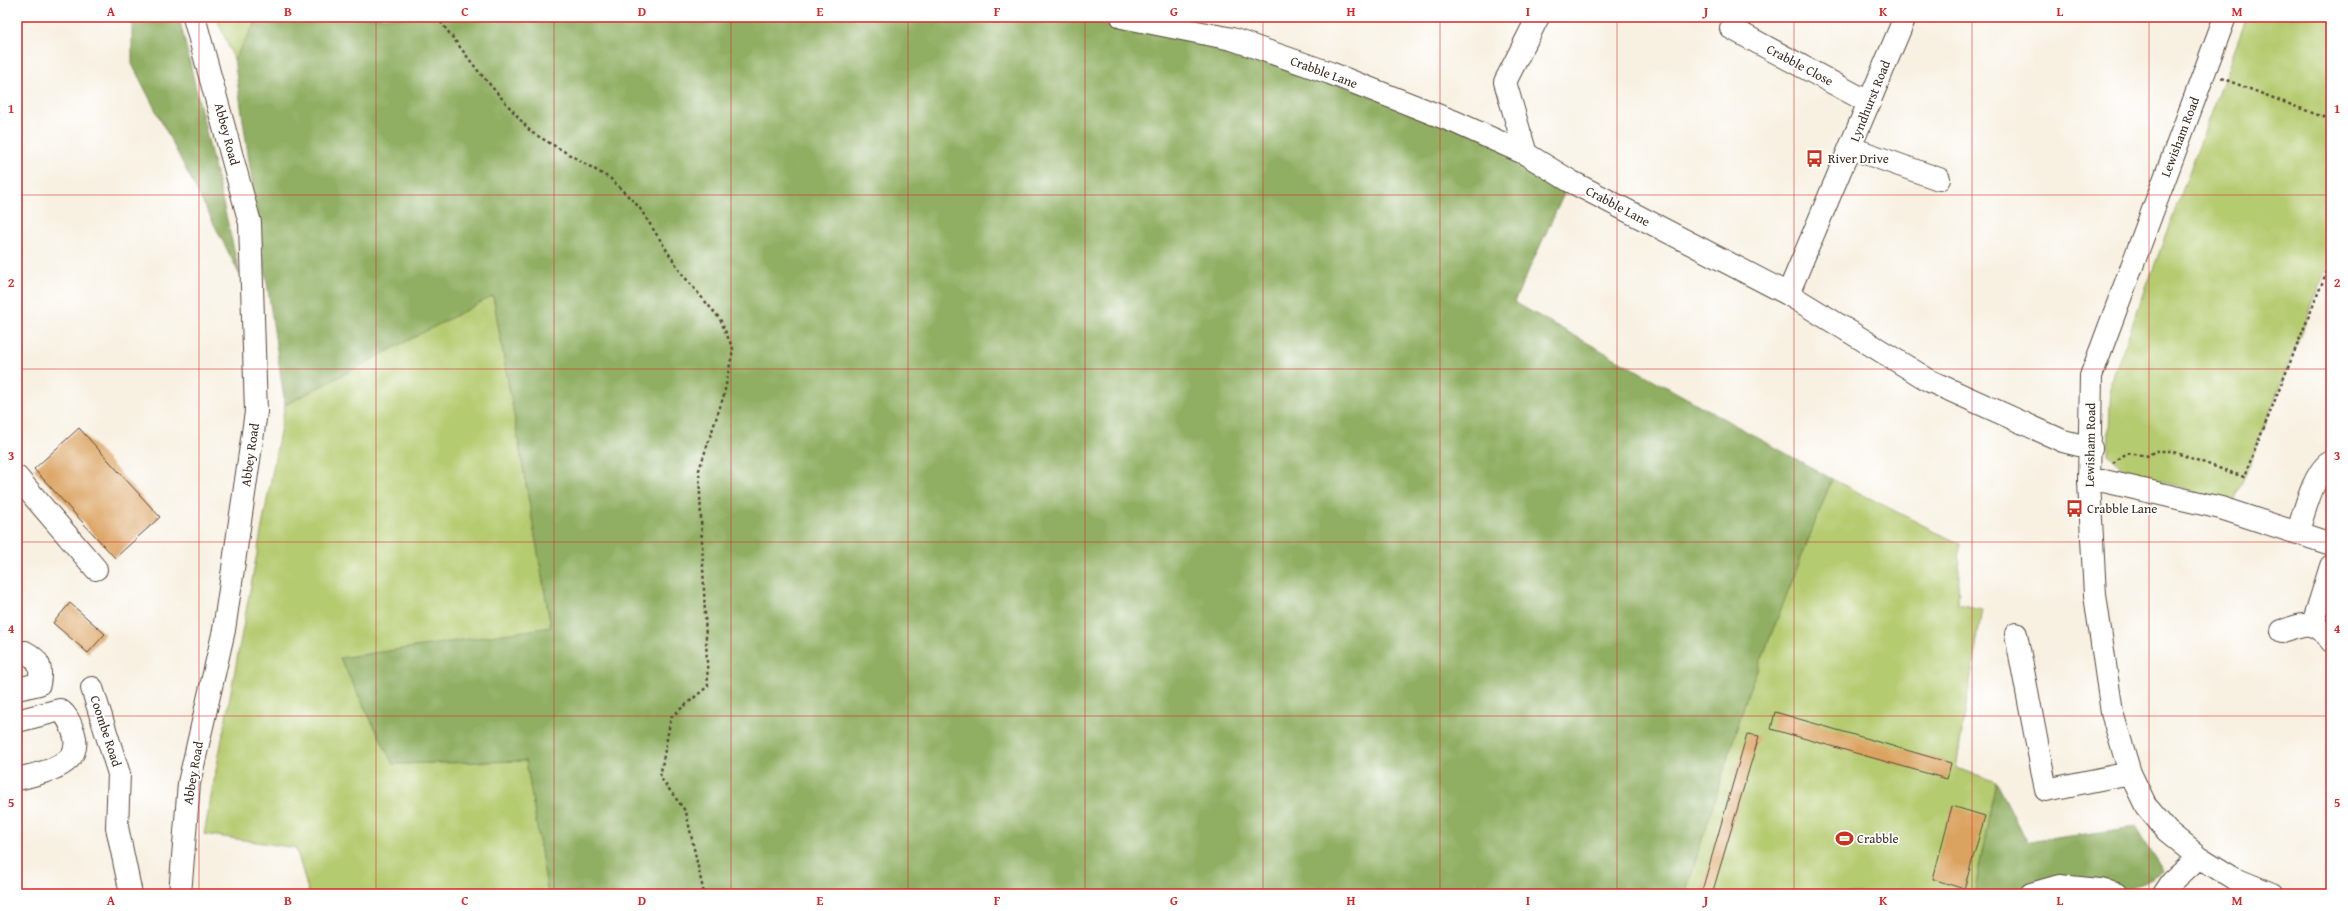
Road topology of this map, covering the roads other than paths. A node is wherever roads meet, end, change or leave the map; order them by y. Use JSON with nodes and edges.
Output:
{"nodes":[{"id":1,"x":194,"y":17,"type":"edge"},
{"id":2,"x":1122,"y":17,"type":"edge"},
{"id":3,"x":1538,"y":17,"type":"edge"},
{"id":4,"x":1905,"y":17,"type":"edge"},
{"id":5,"x":2225,"y":17,"type":"edge"},
{"id":6,"x":1730,"y":28,"type":"dead end"},
{"id":7,"x":1870,"y":103,"type":"junction"},
{"id":8,"x":1851,"y":148,"type":"junction"},
{"id":9,"x":1526,"y":154,"type":"junction"},
{"id":10,"x":1938,"y":179,"type":"dead end"},
{"id":11,"x":1788,"y":294,"type":"junction"},
{"id":12,"x":2091,"y":448,"type":"junction"},
{"id":13,"x":2331,"y":462,"type":"edge"},
{"id":14,"x":17,"y":477,"type":"edge"},
{"id":15,"x":2089,"y":482,"type":"junction"},
{"id":16,"x":2297,"y":534,"type":"junction"},
{"id":17,"x":2331,"y":544,"type":"edge"},
{"id":18,"x":2331,"y":566,"type":"edge"},
{"id":19,"x":96,"y":568,"type":"dead end"},
{"id":20,"x":2313,"y":624,"type":"junction"},
{"id":21,"x":2282,"y":631,"type":"dead end"},
{"id":22,"x":2016,"y":634,"type":"dead end"},
{"id":23,"x":2331,"y":642,"type":"edge"},
{"id":24,"x":17,"y":654,"type":"edge"},
{"id":25,"x":92,"y":688,"type":"dead end"},
{"id":26,"x":17,"y":689,"type":"edge"},
{"id":27,"x":17,"y":721,"type":"edge"},
{"id":28,"x":2130,"y":774,"type":"junction"},
{"id":29,"x":17,"y":779,"type":"edge"},
{"id":30,"x":2198,"y":857,"type":"junction"},
{"id":31,"x":130,"y":894,"type":"edge"},
{"id":32,"x":180,"y":894,"type":"edge"},
{"id":33,"x":2032,"y":894,"type":"edge"},
{"id":34,"x":2116,"y":894,"type":"edge"},
{"id":35,"x":2164,"y":894,"type":"edge"},
{"id":36,"x":2272,"y":894,"type":"edge"}],
"edges":[{"from":1,"to":32,"type":"street","name":"Abbey Road"},
{"from":2,"to":9,"type":"street","name":"Crabble Lane"},
{"from":3,"to":9,"type":"street"},
{"from":4,"to":7,"type":"street","name":"Lyndhurst Road"},
{"from":5,"to":12,"type":"street","name":"Lewisham Road"},
{"from":6,"to":7,"type":"street","name":"Crabble Close"},
{"from":7,"to":8,"type":"street","name":"Lyndhurst Road"},
{"from":8,"to":10,"type":"street"},
{"from":8,"to":11,"type":"street","name":"Lyndhurst Road"},
{"from":9,"to":11,"type":"street","name":"Crabble Lane"},
{"from":11,"to":12,"type":"street","name":"Crabble Lane"},
{"from":12,"to":15,"type":"street","name":"Lewisham Road"},
{"from":13,"to":16,"type":"street"},
{"from":14,"to":19,"type":"street"},
{"from":15,"to":16,"type":"street"},
{"from":15,"to":28,"type":"street","name":"Lewisham Road"},
{"from":16,"to":17,"type":"street"},
{"from":18,"to":20,"type":"street"},
{"from":20,"to":21,"type":"street"},
{"from":20,"to":23,"type":"street"},
{"from":22,"to":28,"type":"street"},
{"from":24,"to":26,"type":"street"},
{"from":25,"to":31,"type":"street","name":"Coombe Road"},
{"from":27,"to":29,"type":"street"},
{"from":28,"to":30,"type":"street","name":"Lewisham Road"},
{"from":30,"to":35,"type":"street"},
{"from":30,"to":36,"type":"street","name":"Lewisham Road"},
{"from":33,"to":34,"type":"street"}]}
